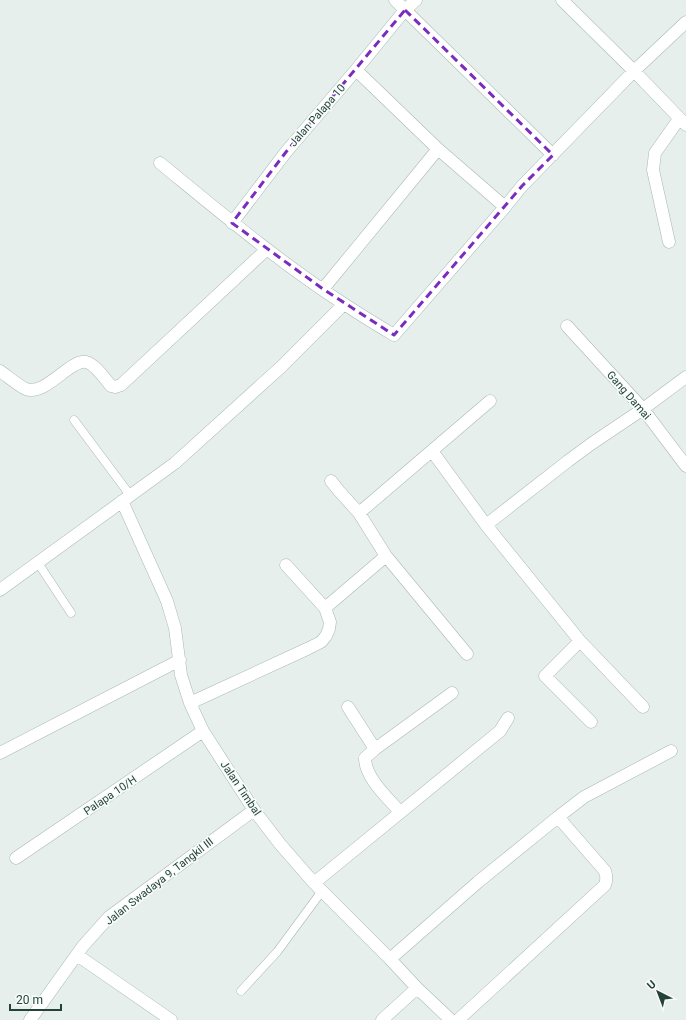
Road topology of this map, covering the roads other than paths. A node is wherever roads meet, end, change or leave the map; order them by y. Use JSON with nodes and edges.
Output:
{"nodes":[{"id":1,"x":395,"y":0,"type":"edge"},
{"id":2,"x":416,"y":0,"type":"edge"},
{"id":3,"x":562,"y":0,"type":"edge"},
{"id":4,"x":406,"y":10,"type":"junction"},
{"id":5,"x":686,"y":22,"type":"edge"},
{"id":6,"x":356,"y":70,"type":"junction"},
{"id":7,"x":634,"y":71,"type":"junction"},
{"id":8,"x":682,"y":122,"type":"edge"},
{"id":9,"x":438,"y":149,"type":"junction"},
{"id":10,"x":553,"y":154,"type":"junction"},
{"id":11,"x":160,"y":163,"type":"dead end"},
{"id":12,"x":505,"y":207,"type":"junction"},
{"id":13,"x":232,"y":222,"type":"junction"},
{"id":14,"x":669,"y":242,"type":"dead end"},
{"id":15,"x":267,"y":249,"type":"junction"},
{"id":16,"x":322,"y":289,"type":"junction"},
{"id":17,"x":344,"y":304,"type":"junction"},
{"id":18,"x":567,"y":326,"type":"dead end"},
{"id":19,"x":0,"y":371,"type":"edge"},
{"id":20,"x":686,"y":377,"type":"edge"},
{"id":21,"x":490,"y":400,"type":"dead end"},
{"id":22,"x":643,"y":409,"type":"junction"},
{"id":23,"x":74,"y":420,"type":"dead end"},
{"id":24,"x":432,"y":451,"type":"junction"},
{"id":25,"x":686,"y":466,"type":"edge"},
{"id":26,"x":331,"y":481,"type":"dead end"},
{"id":27,"x":126,"y":498,"type":"junction"},
{"id":28,"x":359,"y":513,"type":"junction"},
{"id":29,"x":486,"y":525,"type":"junction"},
{"id":30,"x":386,"y":556,"type":"junction"},
{"id":31,"x":38,"y":563,"type":"junction"},
{"id":32,"x":286,"y":565,"type":"dead end"},
{"id":33,"x":0,"y":590,"type":"edge"},
{"id":34,"x":325,"y":608,"type":"junction"},
{"id":35,"x":71,"y":613,"type":"dead end"},
{"id":36,"x":580,"y":641,"type":"junction"},
{"id":37,"x":467,"y":654,"type":"dead end"},
{"id":38,"x":180,"y":660,"type":"junction"},
{"id":39,"x":452,"y":693,"type":"dead end"},
{"id":40,"x":190,"y":703,"type":"junction"},
{"id":41,"x":348,"y":707,"type":"dead end"},
{"id":42,"x":643,"y":707,"type":"dead end"},
{"id":43,"x":508,"y":718,"type":"dead end"},
{"id":44,"x":591,"y":722,"type":"dead end"},
{"id":45,"x":203,"y":731,"type":"junction"},
{"id":46,"x":375,"y":749,"type":"junction"},
{"id":47,"x":671,"y":751,"type":"dead end"},
{"id":48,"x":0,"y":753,"type":"edge"},
{"id":49,"x":254,"y":810,"type":"junction"},
{"id":50,"x":400,"y":812,"type":"junction"},
{"id":51,"x":558,"y":817,"type":"junction"},
{"id":52,"x":16,"y":858,"type":"dead end"},
{"id":53,"x":318,"y":887,"type":"junction"},
{"id":54,"x":77,"y":955,"type":"junction"},
{"id":55,"x":390,"y":959,"type":"junction"},
{"id":56,"x":417,"y":988,"type":"junction"},
{"id":57,"x":241,"y":991,"type":"dead end"},
{"id":58,"x":30,"y":1020,"type":"edge"},
{"id":59,"x":171,"y":1020,"type":"edge"},
{"id":60,"x":382,"y":1020,"type":"edge"},
{"id":61,"x":451,"y":1020,"type":"edge"},
{"id":62,"x":458,"y":1020,"type":"edge"}],
"edges":[{"from":1,"to":4,"type":"street"},
{"from":2,"to":4,"type":"street","name":"Jalan Palapa 10"},
{"from":3,"to":7,"type":"street"},
{"from":4,"to":6,"type":"street","name":"Jalan Palapa 10"},
{"from":4,"to":10,"type":"street"},
{"from":5,"to":7,"type":"street"},
{"from":6,"to":9,"type":"street"},
{"from":6,"to":13,"type":"street","name":"Jalan Palapa 10"},
{"from":7,"to":8,"type":"street"},
{"from":7,"to":10,"type":"street"},
{"from":8,"to":14,"type":"street"},
{"from":9,"to":12,"type":"street"},
{"from":9,"to":16,"type":"street"},
{"from":10,"to":12,"type":"street"},
{"from":11,"to":13,"type":"street"},
{"from":12,"to":17,"type":"street"},
{"from":13,"to":15,"type":"street"},
{"from":15,"to":16,"type":"street"},
{"from":15,"to":19,"type":"street"},
{"from":16,"to":17,"type":"street"},
{"from":17,"to":27,"type":"street"},
{"from":18,"to":22,"type":"street","name":"Gang Damai"},
{"from":20,"to":22,"type":"street"},
{"from":21,"to":24,"type":"street"},
{"from":22,"to":25,"type":"street","name":"Gang Damai"},
{"from":22,"to":29,"type":"street"},
{"from":23,"to":27,"type":"lane"},
{"from":24,"to":28,"type":"street"},
{"from":24,"to":29,"type":"street"},
{"from":26,"to":28,"type":"street"},
{"from":27,"to":31,"type":"street"},
{"from":27,"to":38,"type":"street","name":"Jalan Timbal"},
{"from":28,"to":30,"type":"street"},
{"from":29,"to":36,"type":"street"},
{"from":30,"to":34,"type":"street"},
{"from":30,"to":37,"type":"street"},
{"from":31,"to":33,"type":"street"},
{"from":31,"to":35,"type":"lane"},
{"from":32,"to":34,"type":"street"},
{"from":34,"to":40,"type":"street"},
{"from":36,"to":42,"type":"street"},
{"from":36,"to":44,"type":"street"},
{"from":38,"to":40,"type":"street","name":"Jalan Timbal"},
{"from":38,"to":48,"type":"street"},
{"from":39,"to":46,"type":"street"},
{"from":40,"to":45,"type":"street","name":"Jalan Timbal"},
{"from":41,"to":46,"type":"street"},
{"from":43,"to":50,"type":"street"},
{"from":45,"to":49,"type":"street","name":"Jalan Timbal"},
{"from":45,"to":52,"type":"street","name":"Palapa 10/H"},
{"from":46,"to":50,"type":"street"},
{"from":47,"to":51,"type":"street"},
{"from":49,"to":53,"type":"street","name":"Jalan Timbal"},
{"from":49,"to":54,"type":"street","name":"Jalan Swadaya 9, Tangkil III"},
{"from":50,"to":53,"type":"street"},
{"from":51,"to":55,"type":"street"},
{"from":51,"to":62,"type":"street"},
{"from":53,"to":55,"type":"street","name":"Jalan Timbal"},
{"from":53,"to":57,"type":"lane"},
{"from":54,"to":58,"type":"street","name":"Jalan Swadaya 9, Tangkil III"},
{"from":54,"to":59,"type":"street"},
{"from":55,"to":56,"type":"street","name":"Jalan Timbal"},
{"from":56,"to":60,"type":"street"},
{"from":56,"to":61,"type":"street","name":"Jalan Timbal"}]}
